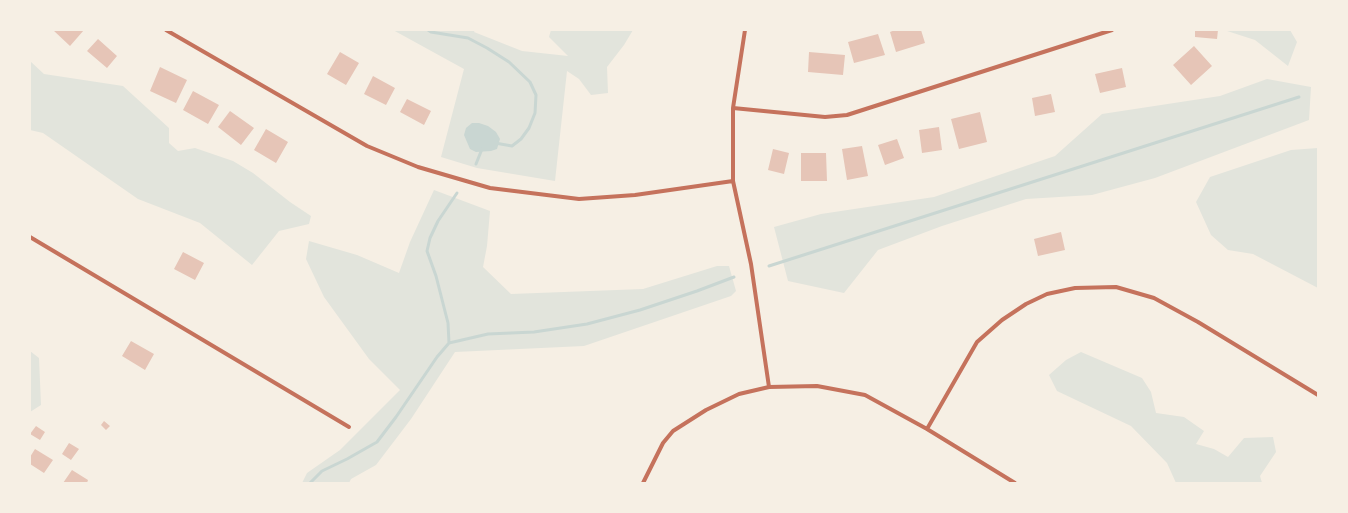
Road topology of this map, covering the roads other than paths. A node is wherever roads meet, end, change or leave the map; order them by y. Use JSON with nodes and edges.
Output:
{"nodes":[{"id":1,"x":166,"y":30,"type":"edge"},
{"id":2,"x":745,"y":30,"type":"edge"},
{"id":3,"x":1112,"y":30,"type":"edge"},
{"id":4,"x":733,"y":108,"type":"junction"},
{"id":5,"x":733,"y":182,"type":"junction"},
{"id":6,"x":30,"y":237,"type":"edge"},
{"id":7,"x":769,"y":387,"type":"junction"},
{"id":8,"x":1318,"y":395,"type":"edge"},
{"id":9,"x":349,"y":427,"type":"dead end"},
{"id":10,"x":927,"y":429,"type":"junction"},
{"id":11,"x":643,"y":483,"type":"edge"},
{"id":12,"x":1015,"y":483,"type":"edge"}],
"edges":[{"from":1,"to":5,"type":"street"},
{"from":2,"to":4,"type":"street"},
{"from":3,"to":4,"type":"street"},
{"from":4,"to":5,"type":"street"},
{"from":5,"to":7,"type":"street"},
{"from":6,"to":9,"type":"street"},
{"from":7,"to":10,"type":"street"},
{"from":7,"to":11,"type":"street"},
{"from":8,"to":10,"type":"street"},
{"from":10,"to":12,"type":"street"}]}
